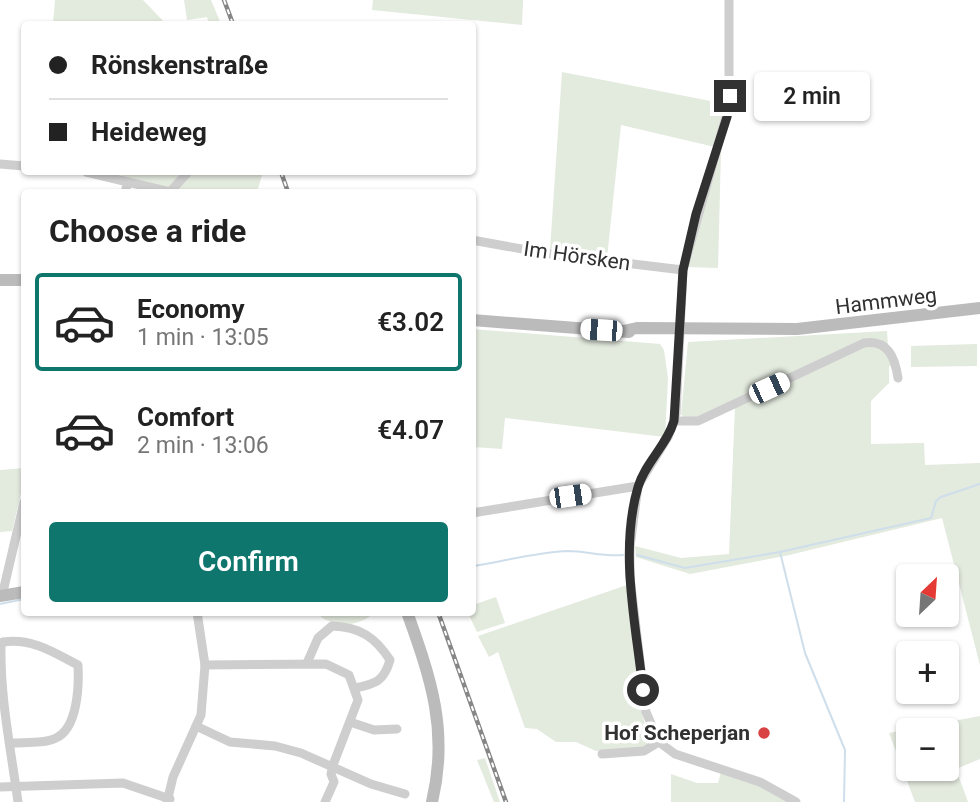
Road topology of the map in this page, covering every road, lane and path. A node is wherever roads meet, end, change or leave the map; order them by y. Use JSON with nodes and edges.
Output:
{"nodes":[{"id":1,"x":729,"y":0,"type":"edge"},
{"id":2,"x":0,"y":164,"type":"edge"},
{"id":3,"x":21,"y":166,"type":"edge"},
{"id":4,"x":99,"y":175,"type":"edge"},
{"id":5,"x":185,"y":175,"type":"edge"},
{"id":6,"x":128,"y":182,"type":"junction"},
{"id":7,"x":126,"y":189,"type":"edge"},
{"id":8,"x":157,"y":189,"type":"edge"},
{"id":9,"x":173,"y":189,"type":"edge"},
{"id":10,"x":476,"y":241,"type":"edge"},
{"id":11,"x":683,"y":270,"type":"junction"},
{"id":12,"x":0,"y":280,"type":"edge"},
{"id":13,"x":21,"y":280,"type":"edge"},
{"id":14,"x":980,"y":308,"type":"edge"},
{"id":15,"x":476,"y":320,"type":"edge"},
{"id":16,"x":677,"y":332,"type":"junction"},
{"id":17,"x":898,"y":378,"type":"dead end"},
{"id":18,"x":674,"y":421,"type":"junction"},
{"id":19,"x":638,"y":486,"type":"junction"},
{"id":20,"x":476,"y":512,"type":"edge"},
{"id":21,"x":21,"y":514,"type":"edge"},
{"id":22,"x":21,"y":593,"type":"edge"},
{"id":23,"x":1,"y":596,"type":"edge"},
{"id":24,"x":198,"y":616,"type":"edge"},
{"id":25,"x":408,"y":616,"type":"edge"},
{"id":26,"x":307,"y":663,"type":"junction"},
{"id":27,"x":205,"y":665,"type":"junction"},
{"id":28,"x":355,"y":688,"type":"junction"},
{"id":29,"x":350,"y":722,"type":"junction"},
{"id":30,"x":196,"y":726,"type":"junction"},
{"id":31,"x":397,"y":729,"type":"dead end"},
{"id":32,"x":659,"y":742,"type":"junction"},
{"id":33,"x":11,"y":743,"type":"junction"},
{"id":34,"x":602,"y":754,"type":"dead end"},
{"id":35,"x":333,"y":765,"type":"junction"},
{"id":36,"x":16,"y":786,"type":"junction"},
{"id":37,"x":0,"y":787,"type":"edge"},
{"id":38,"x":405,"y":794,"type":"dead end"},
{"id":39,"x":169,"y":800,"type":"edge"},
{"id":40,"x":18,"y":802,"type":"edge"},
{"id":41,"x":325,"y":802,"type":"edge"},
{"id":42,"x":432,"y":802,"type":"edge"},
{"id":43,"x":796,"y":802,"type":"edge"}],
"edges":[{"from":1,"to":11,"type":"street"},
{"from":2,"to":3,"type":"street"},
{"from":4,"to":6,"type":"street"},
{"from":5,"to":9,"type":"street"},
{"from":6,"to":7,"type":"street"},
{"from":6,"to":8,"type":"street"},
{"from":10,"to":11,"type":"street","name":"Im Hörsken"},
{"from":11,"to":16,"type":"street"},
{"from":12,"to":13,"type":"main road"},
{"from":14,"to":16,"type":"main road","name":"Hammweg"},
{"from":15,"to":16,"type":"main road","name":"Hammweg"},
{"from":16,"to":18,"type":"street"},
{"from":17,"to":18,"type":"street"},
{"from":18,"to":19,"type":"street"},
{"from":19,"to":20,"type":"street"},
{"from":19,"to":32,"type":"street"},
{"from":21,"to":23,"type":"street"},
{"from":22,"to":23,"type":"main road"},
{"from":24,"to":27,"type":"street"},
{"from":25,"to":42,"type":"main road"},
{"from":26,"to":27,"type":"street"},
{"from":26,"to":28,"type":"street"},
{"from":26,"to":28,"type":"street"},
{"from":27,"to":30,"type":"street"},
{"from":28,"to":29,"type":"street"},
{"from":29,"to":31,"type":"street"},
{"from":29,"to":35,"type":"street"},
{"from":30,"to":35,"type":"street"},
{"from":30,"to":39,"type":"street"},
{"from":32,"to":34,"type":"street"},
{"from":32,"to":43,"type":"street"},
{"from":33,"to":33,"type":"street"},
{"from":33,"to":36,"type":"street"},
{"from":35,"to":38,"type":"street"},
{"from":35,"to":41,"type":"street"},
{"from":36,"to":37,"type":"street"},
{"from":36,"to":39,"type":"street"},
{"from":36,"to":40,"type":"street"}]}
